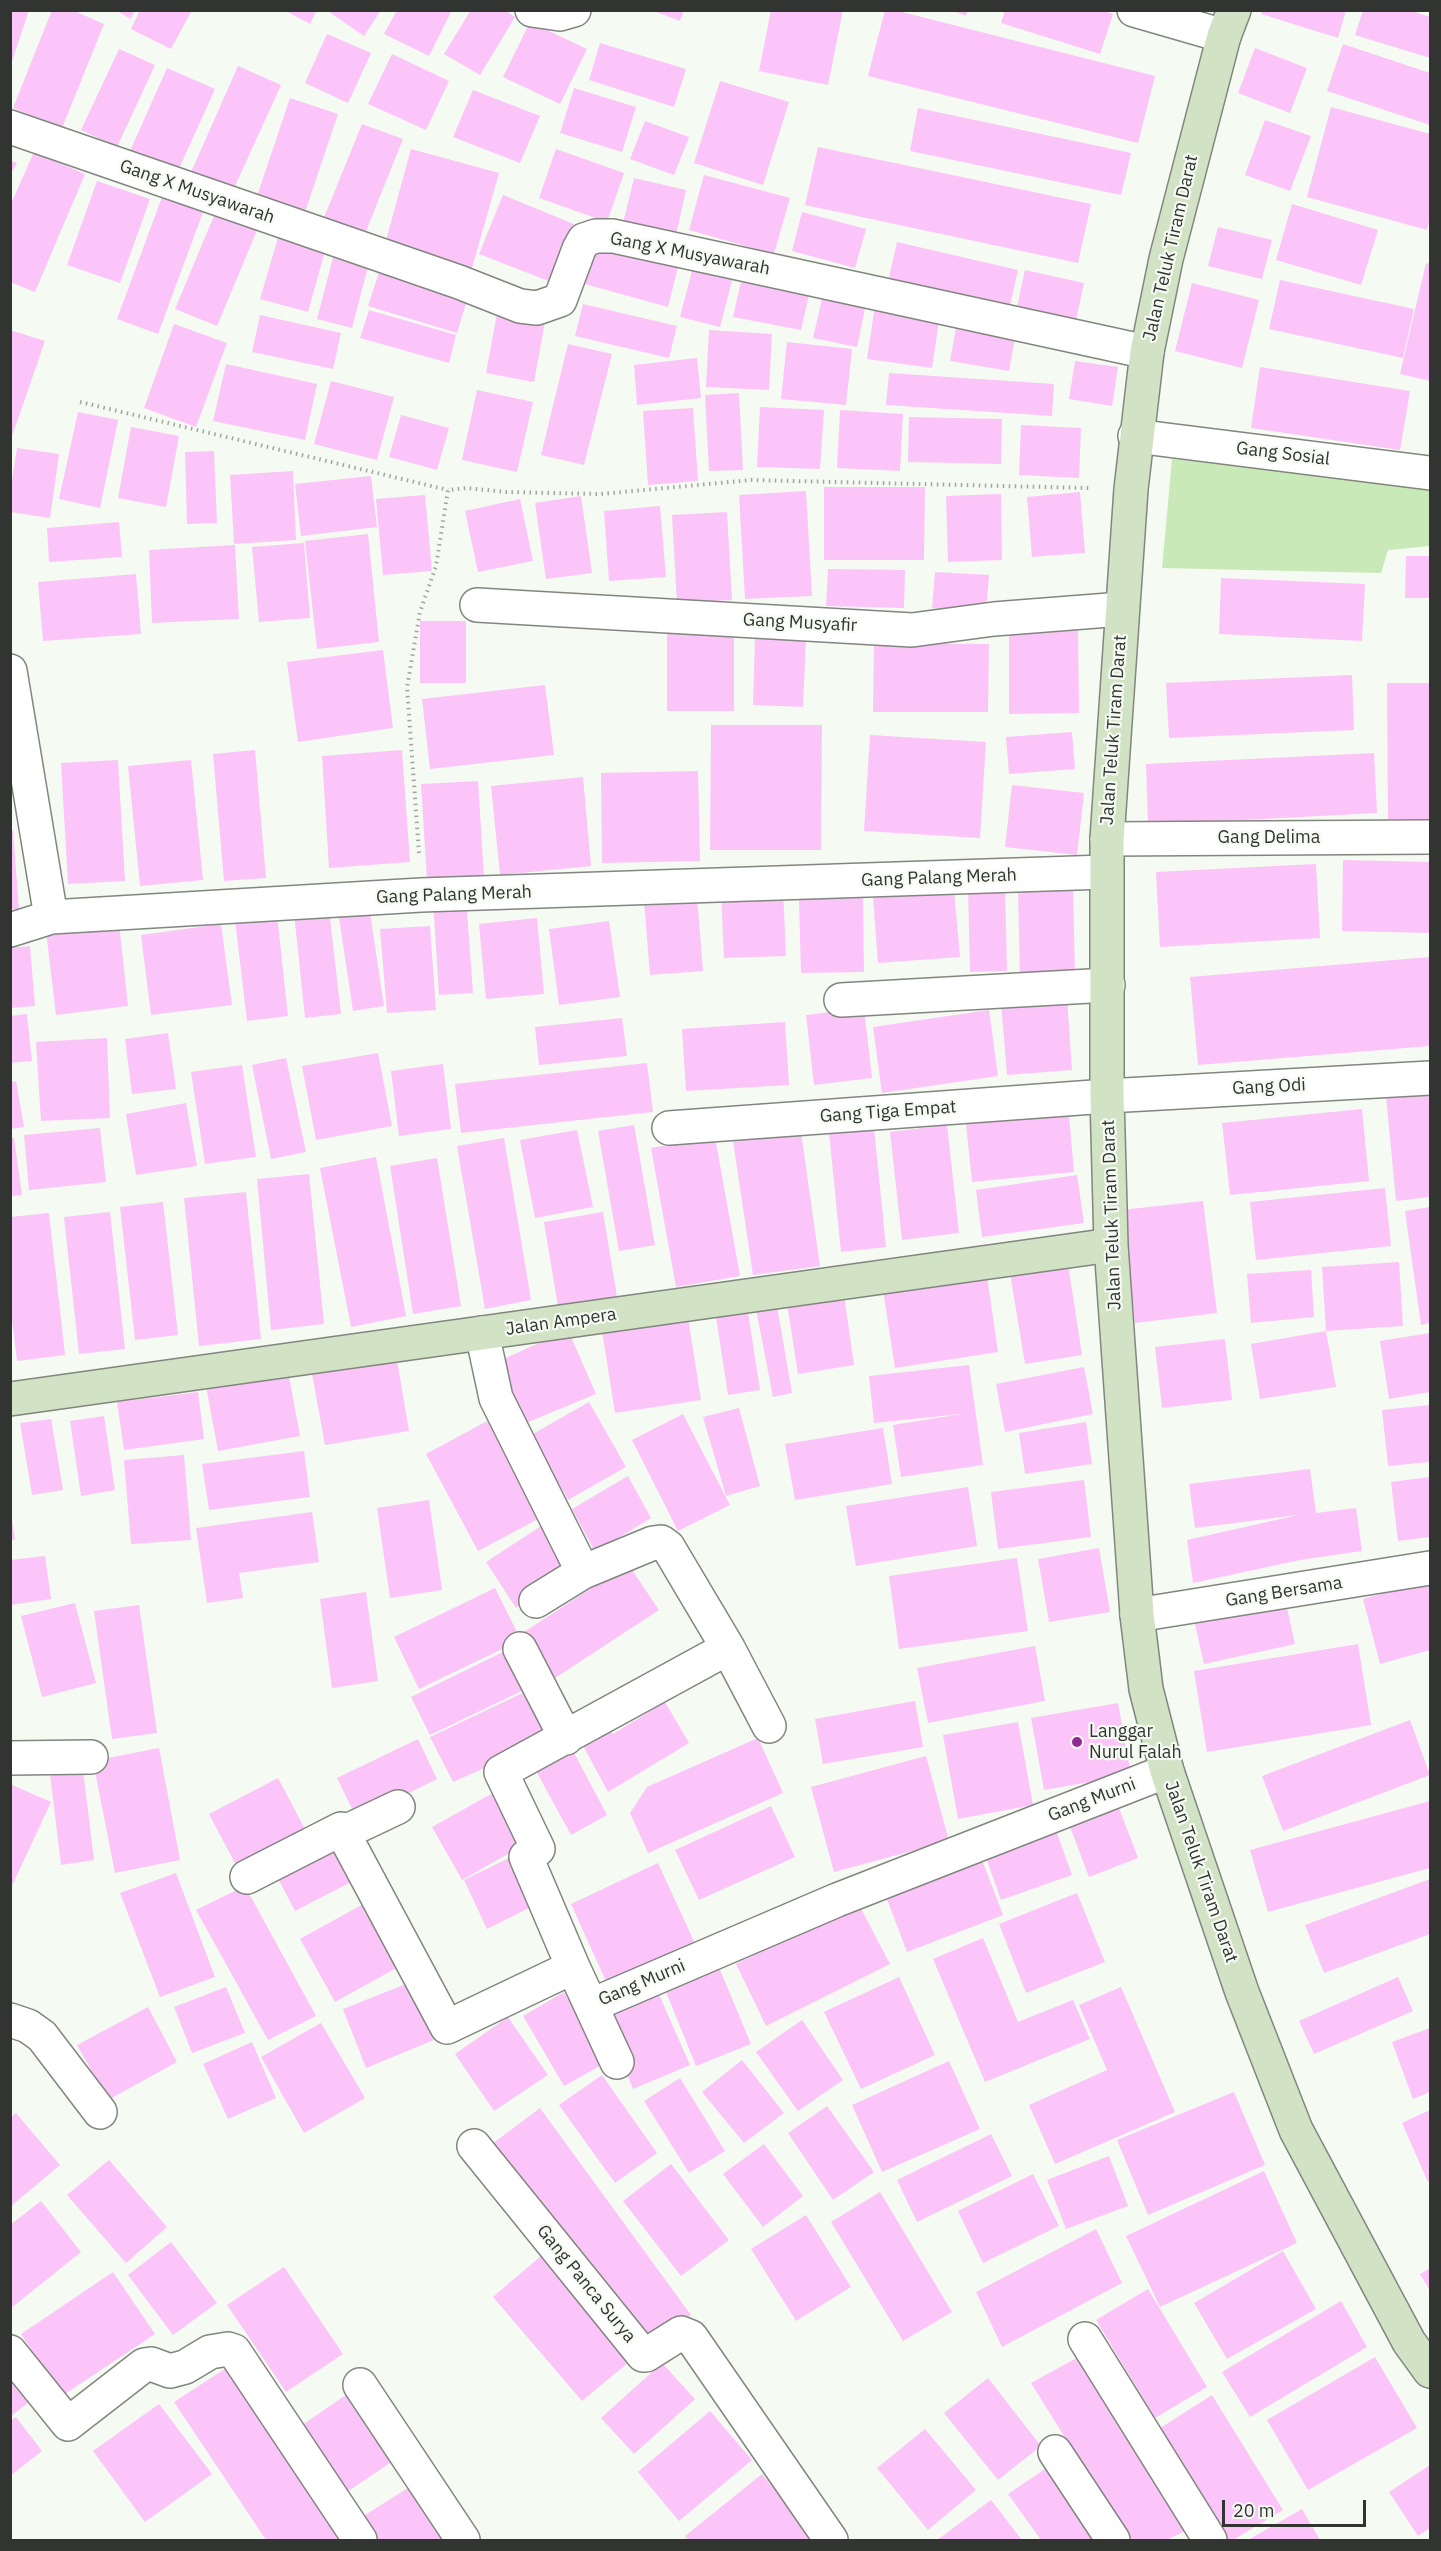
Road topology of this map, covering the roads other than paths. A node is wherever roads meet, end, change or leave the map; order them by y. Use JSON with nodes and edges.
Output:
{"nodes":[{"id":1,"x":532,"y":10,"type":"edge"},
{"id":2,"x":574,"y":10,"type":"edge"},
{"id":3,"x":1134,"y":10,"type":"edge"},
{"id":4,"x":1229,"y":23,"type":"edge"},
{"id":5,"x":10,"y":127,"type":"edge"},
{"id":6,"x":1147,"y":352,"type":"junction"},
{"id":7,"x":1135,"y":436,"type":"junction"},
{"id":8,"x":1431,"y":473,"type":"edge"},
{"id":9,"x":477,"y":605,"type":"dead end"},
{"id":10,"x":1122,"y":609,"type":"junction"},
{"id":11,"x":10,"y":671,"type":"edge"},
{"id":12,"x":1431,"y":837,"type":"edge"},
{"id":13,"x":1107,"y":839,"type":"junction"},
{"id":14,"x":1105,"y":872,"type":"junction"},
{"id":15,"x":51,"y":917,"type":"junction"},
{"id":16,"x":10,"y":930,"type":"edge"},
{"id":17,"x":1108,"y":985,"type":"junction"},
{"id":18,"x":841,"y":1000,"type":"dead end"},
{"id":19,"x":1431,"y":1078,"type":"edge"},
{"id":20,"x":1107,"y":1096,"type":"junction"},
{"id":21,"x":669,"y":1128,"type":"dead end"},
{"id":22,"x":1112,"y":1245,"type":"junction"},
{"id":23,"x":482,"y":1333,"type":"junction"},
{"id":24,"x":10,"y":1399,"type":"edge"},
{"id":25,"x":1431,"y":1568,"type":"edge"},
{"id":26,"x":583,"y":1572,"type":"junction"},
{"id":27,"x":537,"y":1601,"type":"dead end"},
{"id":28,"x":1137,"y":1615,"type":"junction"},
{"id":29,"x":728,"y":1648,"type":"junction"},
{"id":30,"x":520,"y":1649,"type":"dead end"},
{"id":31,"x":770,"y":1726,"type":"dead end"},
{"id":32,"x":566,"y":1738,"type":"junction"},
{"id":33,"x":91,"y":1757,"type":"dead end"},
{"id":34,"x":10,"y":1758,"type":"edge"},
{"id":35,"x":1167,"y":1771,"type":"junction"},
{"id":36,"x":398,"y":1807,"type":"dead end"},
{"id":37,"x":343,"y":1833,"type":"junction"},
{"id":38,"x":247,"y":1877,"type":"dead end"},
{"id":39,"x":573,"y":1967,"type":"junction"},
{"id":40,"x":592,"y":2005,"type":"junction"},
{"id":41,"x":10,"y":2020,"type":"edge"},
{"id":42,"x":617,"y":2062,"type":"dead end"},
{"id":43,"x":100,"y":2112,"type":"dead end"},
{"id":44,"x":474,"y":2146,"type":"dead end"},
{"id":45,"x":1084,"y":2339,"type":"dead end"},
{"id":46,"x":10,"y":2352,"type":"edge"},
{"id":47,"x":1431,"y":2372,"type":"edge"},
{"id":48,"x":360,"y":2385,"type":"dead end"},
{"id":49,"x":1055,"y":2452,"type":"dead end"},
{"id":50,"x":360,"y":2541,"type":"edge"},
{"id":51,"x":463,"y":2541,"type":"edge"},
{"id":52,"x":831,"y":2541,"type":"edge"},
{"id":53,"x":1113,"y":2541,"type":"edge"},
{"id":54,"x":1210,"y":2541,"type":"edge"}],
"edges":[{"from":1,"to":2,"type":"street"},
{"from":3,"to":4,"type":"street"},
{"from":4,"to":6,"type":"street","name":"Jalan Teluk Tiram Darat"},
{"from":5,"to":6,"type":"street","name":"Gang X Musyawarah"},
{"from":6,"to":7,"type":"street","name":"Jalan Teluk Tiram Darat"},
{"from":7,"to":8,"type":"street","name":"Gang Sosial"},
{"from":7,"to":10,"type":"street","name":"Jalan Teluk Tiram Darat"},
{"from":9,"to":10,"type":"street","name":"Gang Musyafir"},
{"from":10,"to":13,"type":"street","name":"Jalan Teluk Tiram Darat"},
{"from":11,"to":15,"type":"street"},
{"from":12,"to":13,"type":"street","name":"Gang Delima"},
{"from":13,"to":14,"type":"street","name":"Jalan Teluk Tiram Darat"},
{"from":14,"to":15,"type":"street","name":"Gang Palang Merah"},
{"from":14,"to":17,"type":"street","name":"Jalan Teluk Tiram Darat"},
{"from":15,"to":16,"type":"street","name":"Gang Palang Merah"},
{"from":17,"to":18,"type":"street"},
{"from":17,"to":20,"type":"street","name":"Jalan Teluk Tiram Darat"},
{"from":19,"to":20,"type":"street","name":"Gang Odi"},
{"from":20,"to":21,"type":"street","name":"Gang Tiga Empat"},
{"from":20,"to":22,"type":"street","name":"Jalan Teluk Tiram Darat"},
{"from":22,"to":23,"type":"street","name":"Jalan Ampera"},
{"from":22,"to":28,"type":"street","name":"Jalan Teluk Tiram Darat"},
{"from":23,"to":24,"type":"street","name":"Jalan Ampera"},
{"from":23,"to":26,"type":"street"},
{"from":25,"to":28,"type":"street","name":"Gang Bersama"},
{"from":26,"to":27,"type":"street"},
{"from":26,"to":29,"type":"street"},
{"from":28,"to":35,"type":"street","name":"Jalan Teluk Tiram Darat"},
{"from":29,"to":31,"type":"street"},
{"from":29,"to":32,"type":"street"},
{"from":30,"to":32,"type":"street"},
{"from":32,"to":39,"type":"street","name":"Gang Murni"},
{"from":33,"to":34,"type":"street"},
{"from":35,"to":40,"type":"street","name":"Gang Murni"},
{"from":35,"to":47,"type":"street","name":"Jalan Teluk Tiram Darat"},
{"from":36,"to":37,"type":"street"},
{"from":37,"to":38,"type":"street"},
{"from":37,"to":39,"type":"street"},
{"from":39,"to":40,"type":"street","name":"Gang Murni"},
{"from":40,"to":42,"type":"street"},
{"from":41,"to":43,"type":"street"},
{"from":44,"to":52,"type":"street","name":"Gang Panca Surya"},
{"from":45,"to":54,"type":"street"},
{"from":46,"to":50,"type":"street"},
{"from":48,"to":51,"type":"street"},
{"from":49,"to":53,"type":"street"}]}
